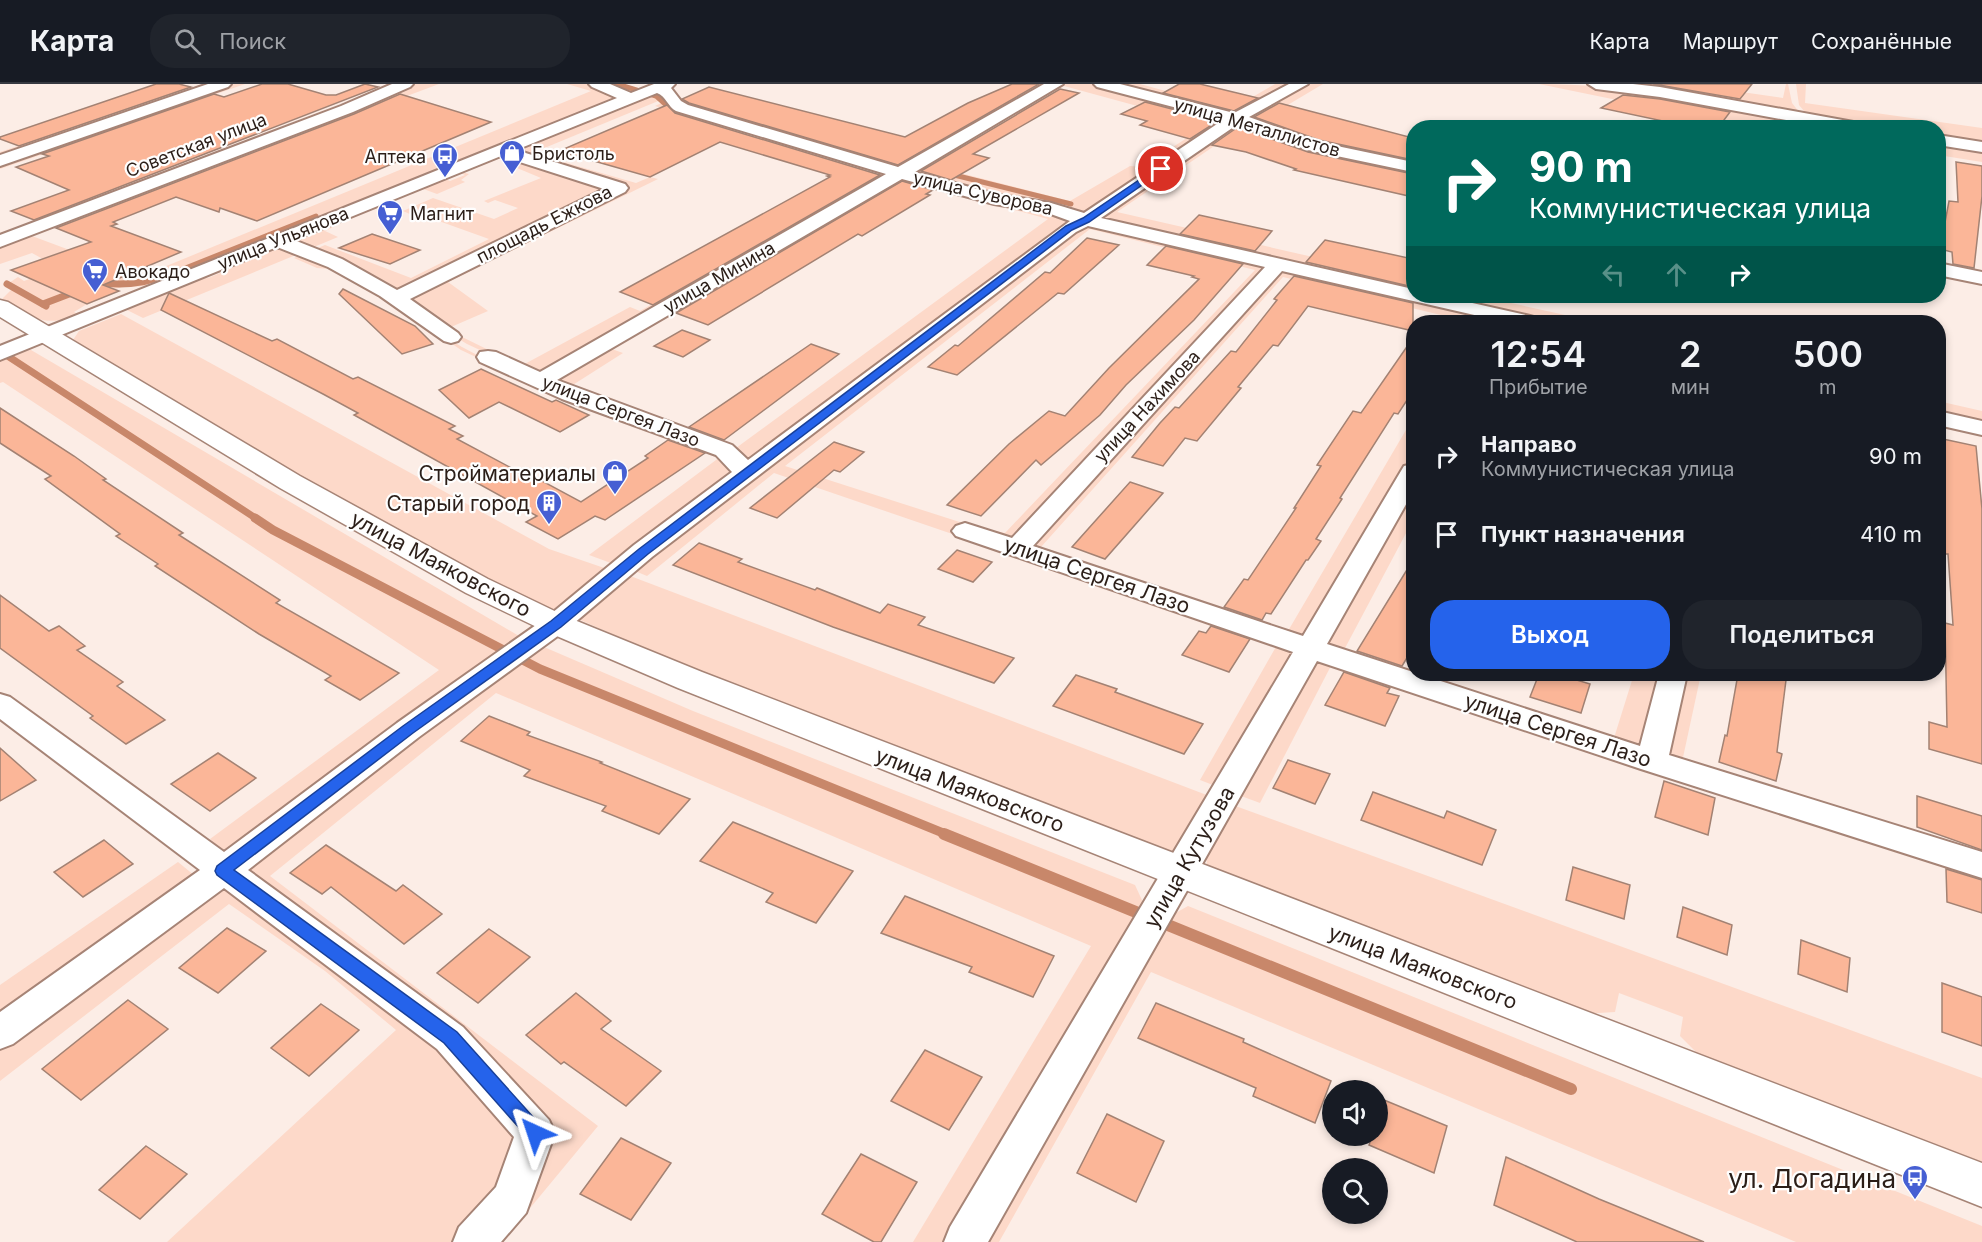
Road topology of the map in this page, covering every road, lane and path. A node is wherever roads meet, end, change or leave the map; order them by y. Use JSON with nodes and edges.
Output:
{"nodes":[{"id":1,"x":223,"y":84,"type":"edge"},
{"id":2,"x":405,"y":84,"type":"edge"},
{"id":3,"x":597,"y":84,"type":"edge"},
{"id":4,"x":1055,"y":84,"type":"edge"},
{"id":5,"x":1102,"y":84,"type":"edge"},
{"id":6,"x":1300,"y":84,"type":"edge"},
{"id":7,"x":1596,"y":84,"type":"edge"},
{"id":8,"x":662,"y":86,"type":"edge"},
{"id":9,"x":631,"y":99,"type":"junction"},
{"id":10,"x":1236,"y":118,"type":"junction"},
{"id":11,"x":1815,"y":120,"type":"edge"},
{"id":12,"x":1946,"y":141,"type":"edge"},
{"id":13,"x":1982,"y":147,"type":"edge"},
{"id":14,"x":501,"y":151,"type":"junction"},
{"id":15,"x":0,"y":161,"type":"edge"},
{"id":16,"x":1406,"y":165,"type":"edge"},
{"id":17,"x":899,"y":173,"type":"junction"},
{"id":18,"x":1086,"y":220,"type":"junction"},
{"id":19,"x":277,"y":240,"type":"junction"},
{"id":20,"x":0,"y":241,"type":"edge"},
{"id":21,"x":1277,"y":265,"type":"junction"},
{"id":22,"x":1946,"y":270,"type":"edge"},
{"id":23,"x":1982,"y":278,"type":"edge"},
{"id":24,"x":1406,"y":296,"type":"edge"},
{"id":25,"x":396,"y":298,"type":"junction"},
{"id":26,"x":1435,"y":303,"type":"edge"},
{"id":27,"x":0,"y":307,"type":"edge"},
{"id":28,"x":1485,"y":315,"type":"edge"},
{"id":29,"x":47,"y":334,"type":"junction"},
{"id":30,"x":451,"y":337,"type":"dead end"},
{"id":31,"x":0,"y":354,"type":"edge"},
{"id":32,"x":488,"y":357,"type":"dead end"},
{"id":33,"x":540,"y":381,"type":"junction"},
{"id":34,"x":1946,"y":420,"type":"edge"},
{"id":35,"x":1982,"y":428,"type":"edge"},
{"id":36,"x":745,"y":474,"type":"junction"},
{"id":37,"x":1406,"y":483,"type":"edge"},
{"id":38,"x":965,"y":531,"type":"dead end"},
{"id":39,"x":1017,"y":548,"type":"junction"},
{"id":40,"x":556,"y":624,"type":"junction"},
{"id":41,"x":1308,"y":648,"type":"junction"},
{"id":42,"x":1406,"y":680,"type":"edge"},
{"id":43,"x":1408,"y":681,"type":"edge"},
{"id":44,"x":1671,"y":681,"type":"edge"},
{"id":45,"x":0,"y":704,"type":"edge"},
{"id":46,"x":1652,"y":761,"type":"junction"},
{"id":47,"x":1982,"y":865,"type":"edge"},
{"id":48,"x":223,"y":871,"type":"junction"},
{"id":49,"x":1181,"y":873,"type":"junction"},
{"id":50,"x":0,"y":1033,"type":"edge"},
{"id":51,"x":1982,"y":1185,"type":"edge"},
{"id":52,"x":474,"y":1242,"type":"edge"},
{"id":53,"x":964,"y":1242,"type":"edge"}],
"edges":[{"from":1,"to":15,"type":"street"},
{"from":2,"to":20,"type":"street","name":"Советская улица"},
{"from":3,"to":9,"type":"street"},
{"from":4,"to":17,"type":"street","name":"улица Минина"},
{"from":5,"to":10,"type":"street","name":"улица Металлистов"},
{"from":6,"to":10,"type":"street"},
{"from":7,"to":11,"type":"street"},
{"from":8,"to":9,"type":"street","name":"улица Ульянова"},
{"from":8,"to":17,"type":"street","name":"улица Суворова"},
{"from":9,"to":14,"type":"street","name":"улица Ульянова"},
{"from":10,"to":16,"type":"street","name":"улица Металлистов"},
{"from":10,"to":18,"type":"street"},
{"from":12,"to":13,"type":"street"},
{"from":14,"to":19,"type":"street","name":"улица Ульянова"},
{"from":14,"to":25,"type":"street","name":"площадь Ежкова"},
{"from":17,"to":18,"type":"street","name":"улица Суворова"},
{"from":17,"to":33,"type":"street","name":"улица Минина"},
{"from":18,"to":21,"type":"street","name":"улица Суворова"},
{"from":18,"to":36,"type":"street"},
{"from":19,"to":25,"type":"street"},
{"from":19,"to":29,"type":"street","name":"улица Ульянова"},
{"from":21,"to":24,"type":"street","name":"улица Суворова"},
{"from":21,"to":39,"type":"street","name":"улица Нахимова"},
{"from":22,"to":23,"type":"street"},
{"from":25,"to":30,"type":"street"},
{"from":26,"to":28,"type":"street","name":"улица Суворова"},
{"from":27,"to":29,"type":"main road","name":"улица Маяковского"},
{"from":29,"to":31,"type":"street","name":"улица Ульянова"},
{"from":29,"to":40,"type":"main road","name":"улица Маяковского"},
{"from":32,"to":33,"type":"street","name":"улица Сергея Лазо"},
{"from":33,"to":36,"type":"street","name":"улица Сергея Лазо"},
{"from":34,"to":35,"type":"street"},
{"from":36,"to":40,"type":"street"},
{"from":37,"to":41,"type":"street","name":"улица Кутузова"},
{"from":38,"to":39,"type":"street","name":"улица Сергея Лазо"},
{"from":39,"to":41,"type":"street","name":"улица Сергея Лазо"},
{"from":40,"to":48,"type":"street"},
{"from":40,"to":49,"type":"main road","name":"улица Маяковского"},
{"from":41,"to":42,"type":"street","name":"улица Сергея Лазо"},
{"from":41,"to":49,"type":"street","name":"улица Кутузова"},
{"from":43,"to":46,"type":"street","name":"улица Сергея Лазо"},
{"from":44,"to":46,"type":"street"},
{"from":45,"to":48,"type":"street"},
{"from":46,"to":47,"type":"street","name":"улица Сергея Лазо"},
{"from":48,"to":50,"type":"street"},
{"from":48,"to":52,"type":"street"},
{"from":49,"to":51,"type":"main road","name":"улица Маяковского"},
{"from":49,"to":53,"type":"street","name":"улица Кутузова"}]}
